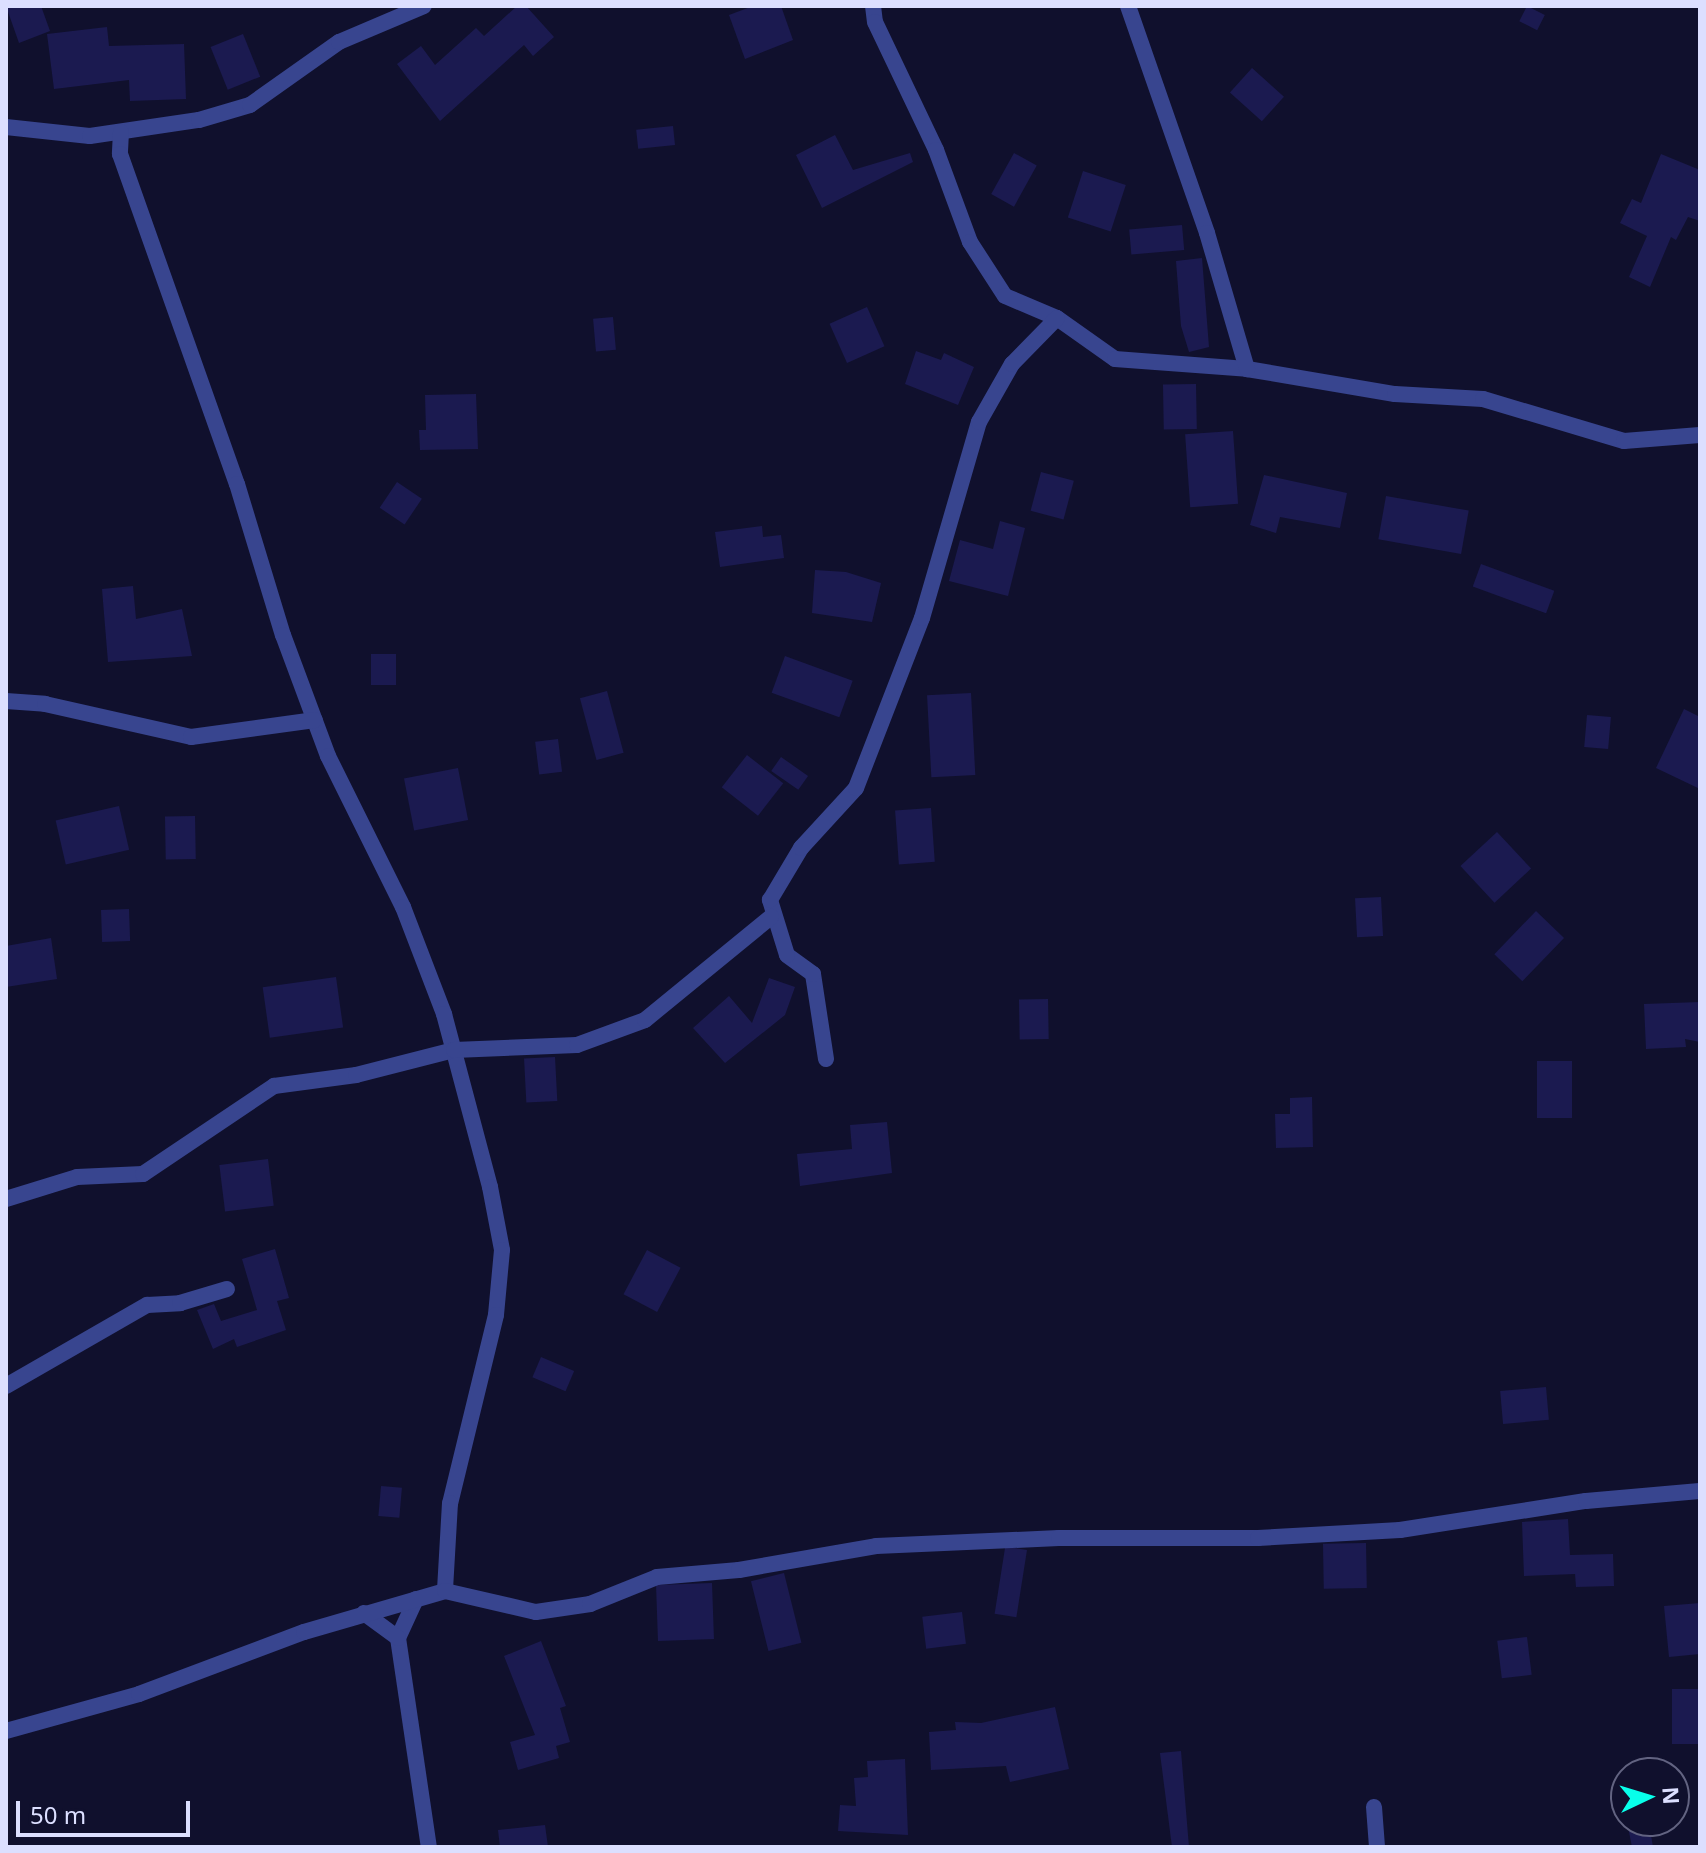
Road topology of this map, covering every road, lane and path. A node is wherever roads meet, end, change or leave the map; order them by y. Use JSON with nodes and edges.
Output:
{"nodes":[{"id":1,"x":424,"y":6,"type":"edge"},
{"id":2,"x":873,"y":6,"type":"edge"},
{"id":3,"x":1128,"y":6,"type":"edge"},
{"id":4,"x":6,"y":127,"type":"edge"},
{"id":5,"x":121,"y":132,"type":"junction"},
{"id":6,"x":90,"y":136,"type":"junction"},
{"id":7,"x":120,"y":154,"type":"junction"},
{"id":8,"x":1057,"y":318,"type":"junction"},
{"id":9,"x":1247,"y":369,"type":"junction"},
{"id":10,"x":1700,"y":435,"type":"edge"},
{"id":11,"x":6,"y":701,"type":"edge"},
{"id":12,"x":315,"y":720,"type":"junction"},
{"id":13,"x":771,"y":917,"type":"junction"},
{"id":14,"x":454,"y":1050,"type":"junction"},
{"id":15,"x":826,"y":1059,"type":"dead end"},
{"id":16,"x":6,"y":1199,"type":"edge"},
{"id":17,"x":227,"y":1289,"type":"dead end"},
{"id":18,"x":6,"y":1386,"type":"edge"},
{"id":19,"x":1700,"y":1491,"type":"edge"},
{"id":20,"x":445,"y":1591,"type":"junction"},
{"id":21,"x":416,"y":1599,"type":"junction"},
{"id":22,"x":364,"y":1613,"type":"junction"},
{"id":23,"x":398,"y":1638,"type":"junction"},
{"id":24,"x":6,"y":1731,"type":"edge"},
{"id":25,"x":1374,"y":1807,"type":"dead end"},
{"id":26,"x":429,"y":1847,"type":"edge"},
{"id":27,"x":1377,"y":1847,"type":"edge"}],
"edges":[{"from":1,"to":5,"type":"street"},
{"from":2,"to":8,"type":"street"},
{"from":3,"to":9,"type":"street"},
{"from":4,"to":6,"type":"street"},
{"from":5,"to":6,"type":"street"},
{"from":5,"to":7,"type":"street"},
{"from":6,"to":7,"type":"street"},
{"from":7,"to":12,"type":"street"},
{"from":8,"to":9,"type":"street"},
{"from":8,"to":13,"type":"street"},
{"from":9,"to":10,"type":"street"},
{"from":11,"to":12,"type":"street"},
{"from":12,"to":14,"type":"street"},
{"from":13,"to":14,"type":"street"},
{"from":13,"to":15,"type":"street"},
{"from":14,"to":16,"type":"street"},
{"from":14,"to":20,"type":"street"},
{"from":17,"to":18,"type":"street"},
{"from":19,"to":20,"type":"street"},
{"from":20,"to":21,"type":"street"},
{"from":21,"to":22,"type":"street"},
{"from":21,"to":23,"type":"street"},
{"from":22,"to":23,"type":"street"},
{"from":22,"to":24,"type":"street"},
{"from":23,"to":26,"type":"street"},
{"from":25,"to":27,"type":"street"}]}
